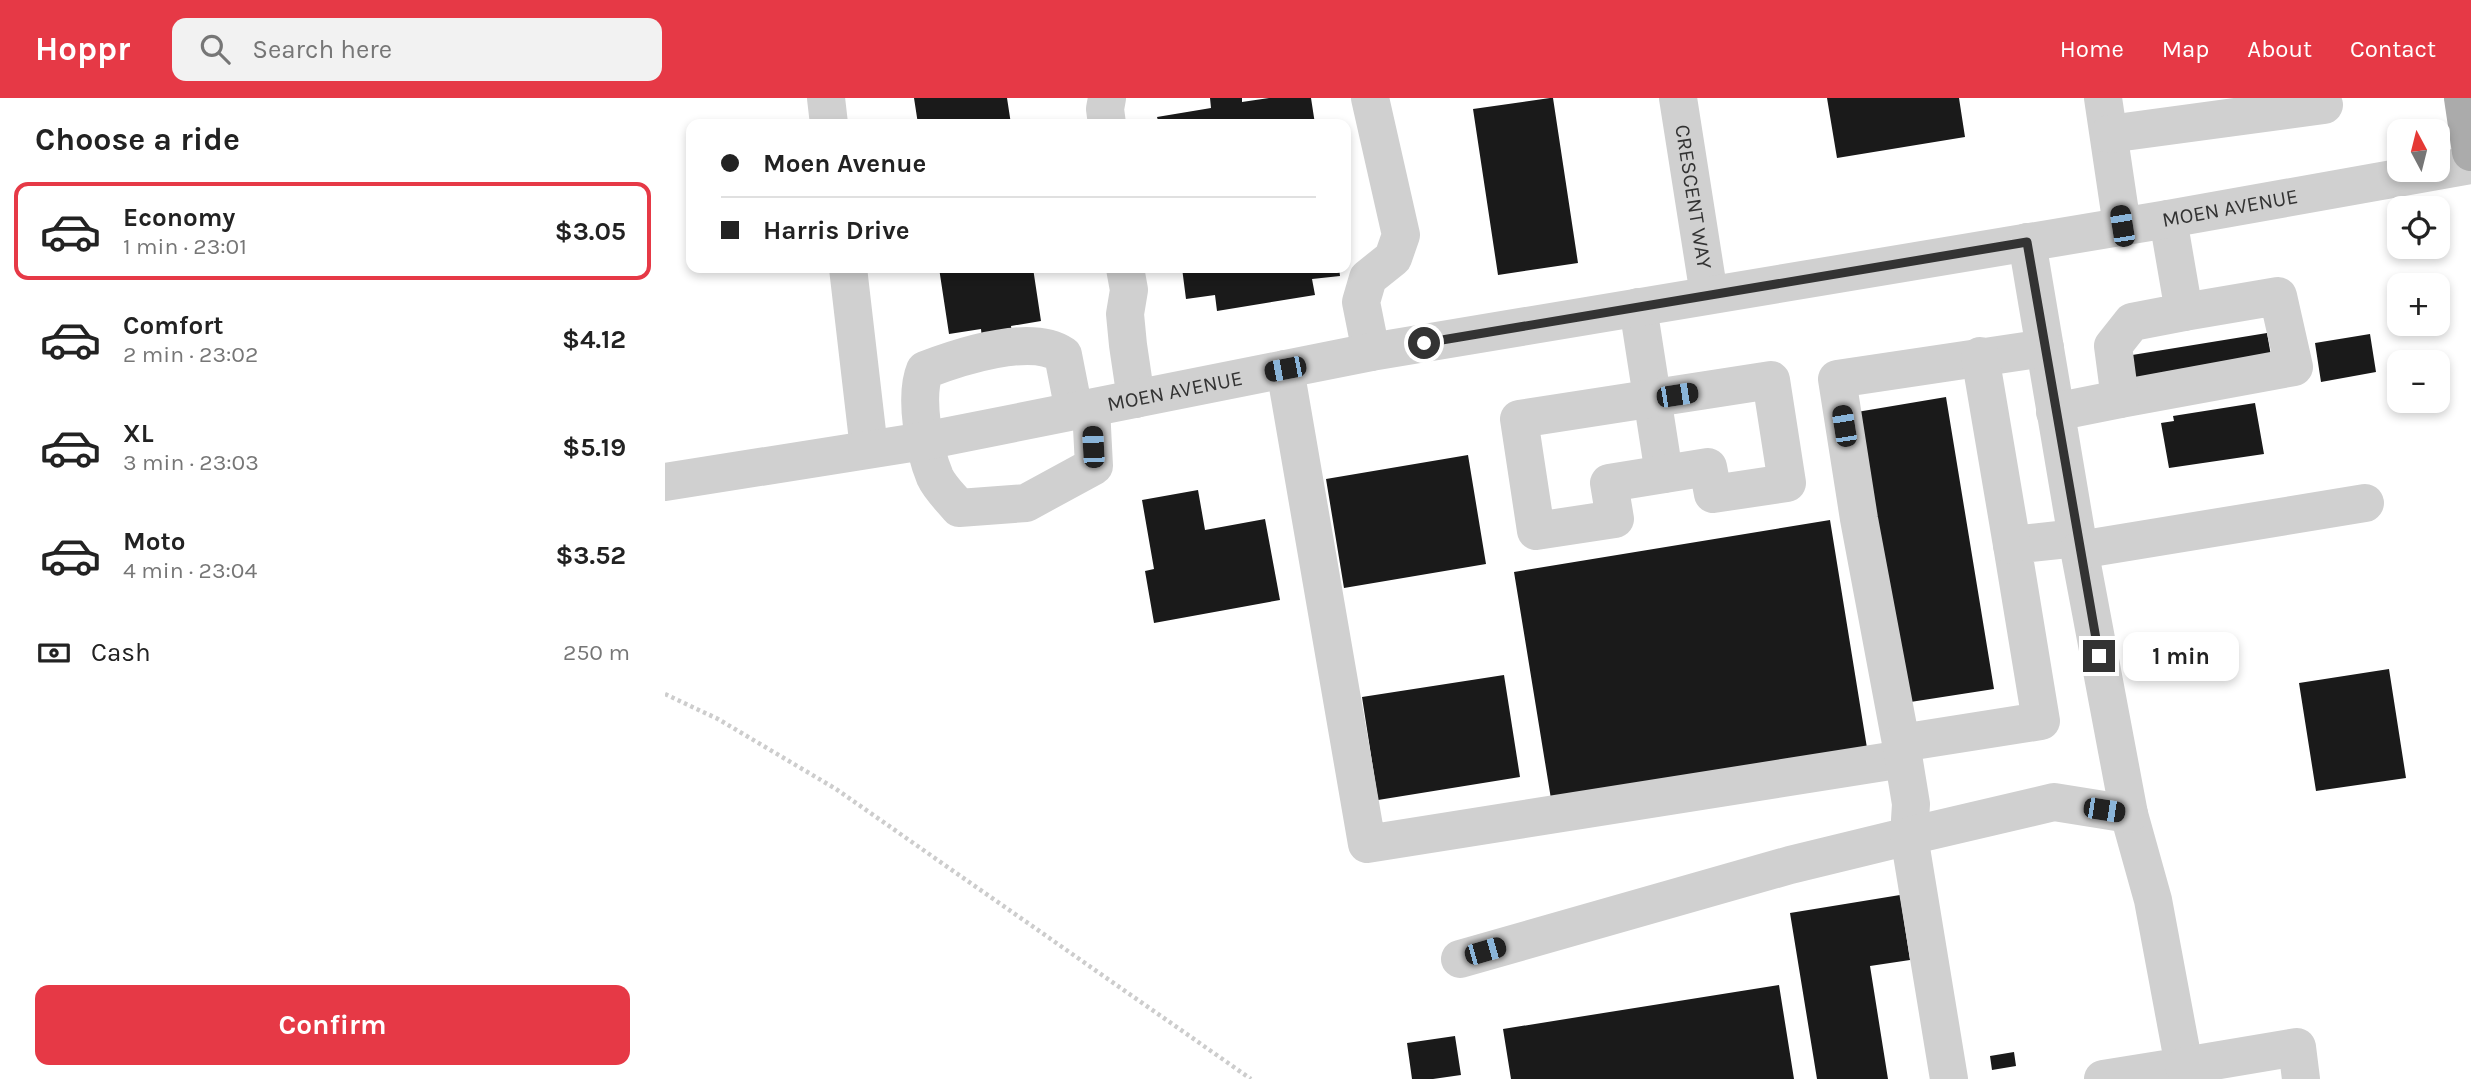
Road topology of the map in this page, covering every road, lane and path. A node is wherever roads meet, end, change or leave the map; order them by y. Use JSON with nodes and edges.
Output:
{"nodes":[{"id":1,"x":825,"y":98,"type":"edge"},
{"id":2,"x":1107,"y":98,"type":"edge"},
{"id":3,"x":1370,"y":98,"type":"edge"},
{"id":4,"x":1678,"y":98,"type":"edge"},
{"id":5,"x":2463,"y":98,"type":"edge"},
{"id":6,"x":2324,"y":105,"type":"dead end"},
{"id":7,"x":2106,"y":116,"type":"edge"},
{"id":8,"x":828,"y":119,"type":"edge"},
{"id":9,"x":1107,"y":119,"type":"edge"},
{"id":10,"x":2471,"y":152,"type":"edge"},
{"id":11,"x":2471,"y":165,"type":"edge"},
{"id":12,"x":2168,"y":219,"type":"junction"},
{"id":13,"x":2122,"y":226,"type":"junction"},
{"id":14,"x":2027,"y":242,"type":"junction"},
{"id":15,"x":849,"y":273,"type":"edge"},
{"id":16,"x":1126,"y":273,"type":"edge"},
{"id":17,"x":1709,"y":295,"type":"junction"},
{"id":18,"x":1638,"y":307,"type":"junction"},
{"id":19,"x":2184,"y":312,"type":"junction"},
{"id":20,"x":2045,"y":348,"type":"junction"},
{"id":21,"x":1371,"y":352,"type":"junction"},
{"id":22,"x":1980,"y":356,"type":"junction"},
{"id":23,"x":1285,"y":369,"type":"junction"},
{"id":24,"x":1136,"y":399,"type":"junction"},
{"id":25,"x":1654,"y":399,"type":"junction"},
{"id":26,"x":2120,"y":399,"type":"junction"},
{"id":27,"x":1083,"y":410,"type":"junction"},
{"id":28,"x":2055,"y":412,"type":"junction"},
{"id":29,"x":925,"y":441,"type":"junction"},
{"id":30,"x":869,"y":449,"type":"junction"},
{"id":31,"x":1664,"y":474,"type":"junction"},
{"id":32,"x":665,"y":482,"type":"edge"},
{"id":33,"x":2365,"y":503,"type":"dead end"},
{"id":34,"x":2078,"y":544,"type":"junction"},
{"id":35,"x":2012,"y":545,"type":"junction"},
{"id":36,"x":665,"y":694,"type":"edge"},
{"id":37,"x":1902,"y":751,"type":"junction"},
{"id":38,"x":2129,"y":814,"type":"junction"},
{"id":39,"x":1909,"y":836,"type":"junction"},
{"id":40,"x":1460,"y":958,"type":"dead end"},
{"id":41,"x":2185,"y":1066,"type":"junction"},
{"id":42,"x":1251,"y":1079,"type":"edge"},
{"id":43,"x":1949,"y":1079,"type":"edge"},
{"id":44,"x":2103,"y":1079,"type":"edge"},
{"id":45,"x":2301,"y":1079,"type":"edge"}],
"edges":[{"from":1,"to":8,"type":"street"},
{"from":2,"to":9,"type":"street"},
{"from":3,"to":21,"type":"street"},
{"from":4,"to":17,"type":"street","name":"CRESCENT WAY"},
{"from":5,"to":10,"type":"main road"},
{"from":6,"to":7,"type":"street"},
{"from":7,"to":13,"type":"street"},
{"from":11,"to":12,"type":"street","name":"MOEN AVENUE"},
{"from":12,"to":13,"type":"street","name":"MOEN AVENUE"},
{"from":12,"to":19,"type":"street"},
{"from":13,"to":14,"type":"street","name":"MOEN AVENUE"},
{"from":14,"to":17,"type":"street","name":"MOEN AVENUE"},
{"from":14,"to":20,"type":"street"},
{"from":15,"to":30,"type":"street"},
{"from":16,"to":24,"type":"street"},
{"from":17,"to":18,"type":"street","name":"MOEN AVENUE"},
{"from":18,"to":21,"type":"street","name":"MOEN AVENUE"},
{"from":18,"to":25,"type":"street"},
{"from":19,"to":26,"type":"street"},
{"from":19,"to":26,"type":"street"},
{"from":20,"to":22,"type":"street"},
{"from":20,"to":28,"type":"street"},
{"from":21,"to":23,"type":"street","name":"MOEN AVENUE"},
{"from":22,"to":35,"type":"street"},
{"from":22,"to":37,"type":"street"},
{"from":23,"to":24,"type":"street","name":"MOEN AVENUE"},
{"from":23,"to":37,"type":"street"},
{"from":24,"to":27,"type":"street","name":"MOEN AVENUE"},
{"from":25,"to":31,"type":"street"},
{"from":25,"to":31,"type":"street"},
{"from":25,"to":31,"type":"street"},
{"from":26,"to":28,"type":"street"},
{"from":27,"to":29,"type":"street","name":"MOEN AVENUE"},
{"from":27,"to":29,"type":"street"},
{"from":27,"to":29,"type":"street"},
{"from":28,"to":34,"type":"street"},
{"from":29,"to":30,"type":"street","name":"MOEN AVENUE"},
{"from":30,"to":32,"type":"street","name":"MOEN AVENUE"},
{"from":33,"to":34,"type":"street"},
{"from":34,"to":35,"type":"street"},
{"from":34,"to":38,"type":"street"},
{"from":35,"to":37,"type":"street"},
{"from":36,"to":42,"type":"path"},
{"from":37,"to":39,"type":"street"},
{"from":38,"to":39,"type":"street"},
{"from":38,"to":41,"type":"street"},
{"from":39,"to":40,"type":"street"},
{"from":39,"to":43,"type":"street"},
{"from":41,"to":44,"type":"street"},
{"from":41,"to":45,"type":"street"}]}
